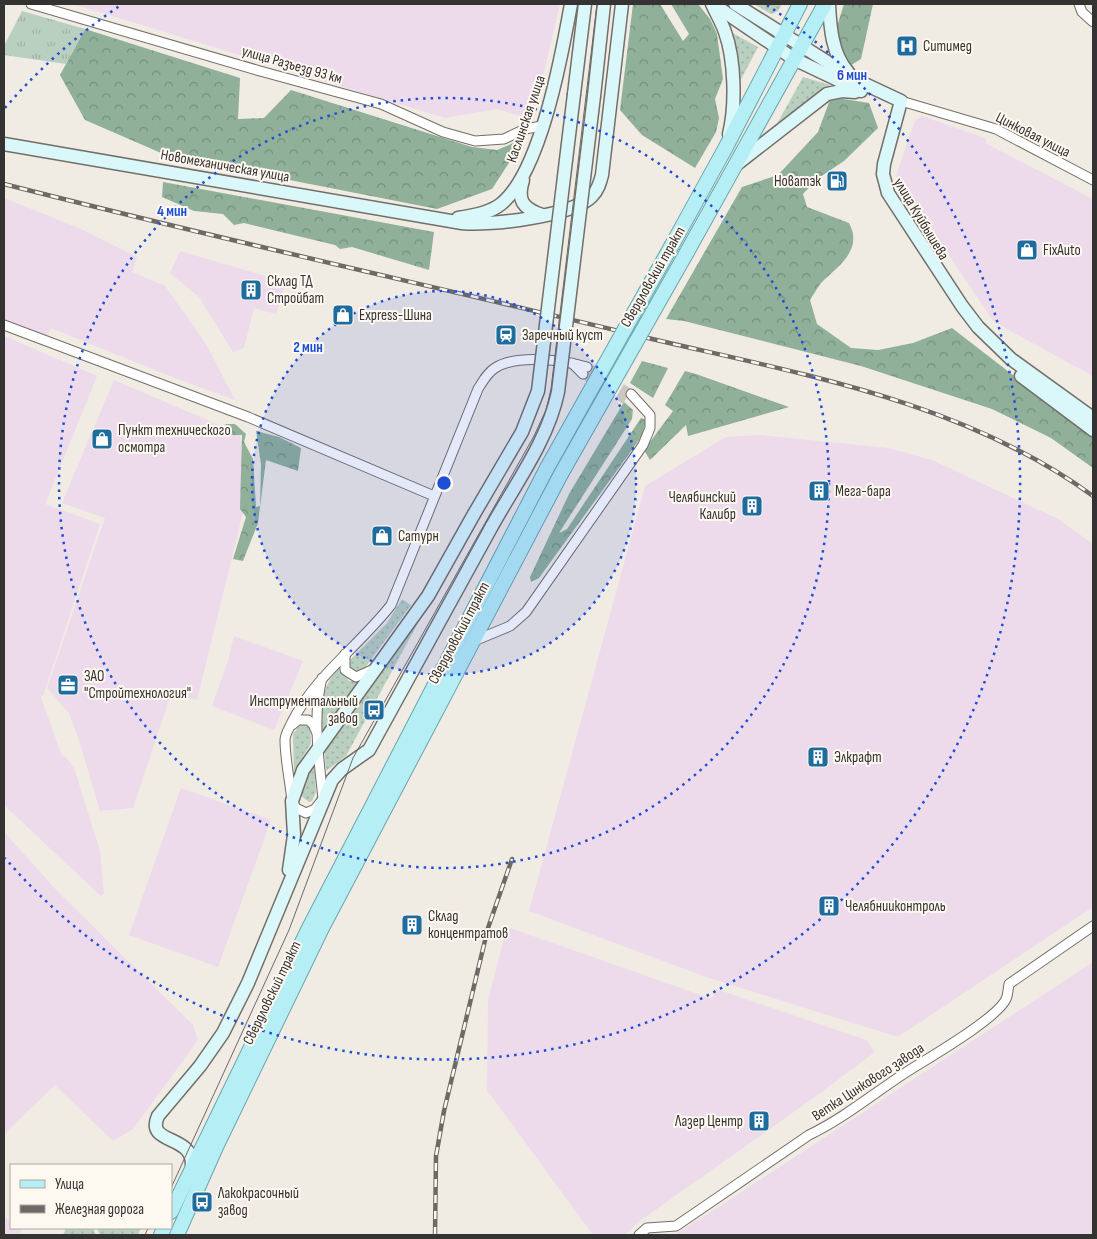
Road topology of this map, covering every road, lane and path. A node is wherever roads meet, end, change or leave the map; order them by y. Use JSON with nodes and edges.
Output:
{"nodes":[{"id":1,"x":32,"y":4,"type":"edge"},
{"id":2,"x":571,"y":4,"type":"edge"},
{"id":3,"x":584,"y":4,"type":"edge"},
{"id":4,"x":604,"y":4,"type":"edge"},
{"id":5,"x":622,"y":4,"type":"edge"},
{"id":6,"x":712,"y":4,"type":"edge"},
{"id":7,"x":735,"y":4,"type":"edge"},
{"id":8,"x":800,"y":4,"type":"edge"},
{"id":9,"x":825,"y":4,"type":"edge"},
{"id":10,"x":830,"y":4,"type":"edge"},
{"id":11,"x":1079,"y":4,"type":"edge"},
{"id":12,"x":1093,"y":22,"type":"edge"},
{"id":13,"x":783,"y":35,"type":"junction"},
{"id":14,"x":802,"y":46,"type":"junction"},
{"id":15,"x":776,"y":48,"type":"junction"},
{"id":16,"x":794,"y":59,"type":"junction"},
{"id":17,"x":855,"y":79,"type":"junction"},
{"id":18,"x":865,"y":93,"type":"junction"},
{"id":19,"x":897,"y":104,"type":"junction"},
{"id":20,"x":542,"y":126,"type":"junction"},
{"id":21,"x":4,"y":144,"type":"edge"},
{"id":22,"x":726,"y":147,"type":"junction"},
{"id":23,"x":733,"y":167,"type":"junction"},
{"id":24,"x":526,"y":171,"type":"junction"},
{"id":25,"x":1093,"y":180,"type":"edge"},
{"id":26,"x":542,"y":215,"type":"junction"},
{"id":27,"x":440,"y":220,"type":"junction"},
{"id":28,"x":4,"y":325,"type":"edge"},
{"id":29,"x":585,"y":371,"type":"tunnel mouth"},
{"id":30,"x":629,"y":398,"type":"tunnel mouth"},
{"id":31,"x":1092,"y":425,"type":"edge"},
{"id":32,"x":434,"y":496,"type":"junction"},
{"id":33,"x":473,"y":641,"type":"junction"},
{"id":34,"x":345,"y":654,"type":"junction"},
{"id":35,"x":376,"y":668,"type":"junction"},
{"id":36,"x":322,"y":678,"type":"junction"},
{"id":37,"x":290,"y":727,"type":"junction"},
{"id":38,"x":318,"y":741,"type":"junction"},
{"id":39,"x":322,"y":798,"type":"junction"},
{"id":40,"x":292,"y":801,"type":"junction"},
{"id":41,"x":282,"y":900,"type":"junction"},
{"id":42,"x":1093,"y":926,"type":"edge"},
{"id":43,"x":209,"y":1132,"type":"junction"},
{"id":44,"x":185,"y":1146,"type":"junction"},
{"id":45,"x":192,"y":1165,"type":"junction"},
{"id":46,"x":172,"y":1210,"type":"edge"},
{"id":47,"x":177,"y":1235,"type":"edge"},
{"id":48,"x":639,"y":1235,"type":"edge"}],
"edges":[{"from":1,"to":20,"type":"street","name":"улица Разъезд 93 км"},
{"from":2,"to":20,"type":"main road","name":"Каслинская улица"},
{"from":3,"to":35,"type":"main road","bridge":true},
{"from":4,"to":39,"type":"main road","bridge":true},
{"from":5,"to":26,"type":"main road"},
{"from":6,"to":15,"type":"main road"},
{"from":6,"to":22,"type":"main road"},
{"from":7,"to":13,"type":"main road"},
{"from":8,"to":13,"type":"main road","name":"Свердловский тракт"},
{"from":9,"to":14,"type":"main road","name":"Свердловский тракт"},
{"from":10,"to":17,"type":"main road"},
{"from":11,"to":12,"type":"street"},
{"from":13,"to":14,"type":"main road"},
{"from":13,"to":15,"type":"main road","name":"Свердловский тракт"},
{"from":14,"to":16,"type":"main road","name":"Свердловский тракт"},
{"from":14,"to":17,"type":"main road"},
{"from":15,"to":16,"type":"main road"},
{"from":15,"to":22,"type":"main road","name":"Свердловский тракт"},
{"from":16,"to":18,"type":"main road"},
{"from":16,"to":23,"type":"main road","name":"Свердловский тракт"},
{"from":17,"to":19,"type":"main road"},
{"from":18,"to":19,"type":"main road"},
{"from":18,"to":23,"type":"main road"},
{"from":19,"to":25,"type":"street","name":"Цинковая улица"},
{"from":19,"to":31,"type":"main road","name":"улица Куйбышева"},
{"from":20,"to":24,"type":"main road","name":"Каслинская улица"},
{"from":21,"to":27,"type":"main road","name":"Новомеханическая улица"},
{"from":22,"to":43,"type":"main road","name":"Свердловский тракт","bridge":true},
{"from":23,"to":33,"type":"main road","name":"Свердловский тракт","bridge":true},
{"from":24,"to":26,"type":"main road"},
{"from":24,"to":27,"type":"main road","name":"Каслинская улица"},
{"from":26,"to":27,"type":"main road"},
{"from":28,"to":32,"type":"street"},
{"from":29,"to":32,"type":"street"},
{"from":30,"to":33,"type":"street"},
{"from":32,"to":34,"type":"street"},
{"from":33,"to":47,"type":"main road","name":"Свердловский тракт"},
{"from":34,"to":35,"type":"street"},
{"from":34,"to":36,"type":"street"},
{"from":35,"to":38,"type":"main road"},
{"from":36,"to":37,"type":"street"},
{"from":36,"to":38,"type":"street"},
{"from":37,"to":38,"type":"street"},
{"from":37,"to":40,"type":"street"},
{"from":38,"to":39,"type":"street"},
{"from":38,"to":40,"type":"main road"},
{"from":39,"to":40,"type":"street"},
{"from":39,"to":41,"type":"main road"},
{"from":40,"to":41,"type":"main road"},
{"from":41,"to":44,"type":"main road"},
{"from":42,"to":48,"type":"street","name":"Ветка Цинкового завода"},
{"from":43,"to":44,"type":"main road"},
{"from":43,"to":45,"type":"main road","name":"Свердловский тракт"},
{"from":44,"to":45,"type":"main road"},
{"from":45,"to":46,"type":"main road","name":"Свердловский тракт"}]}
